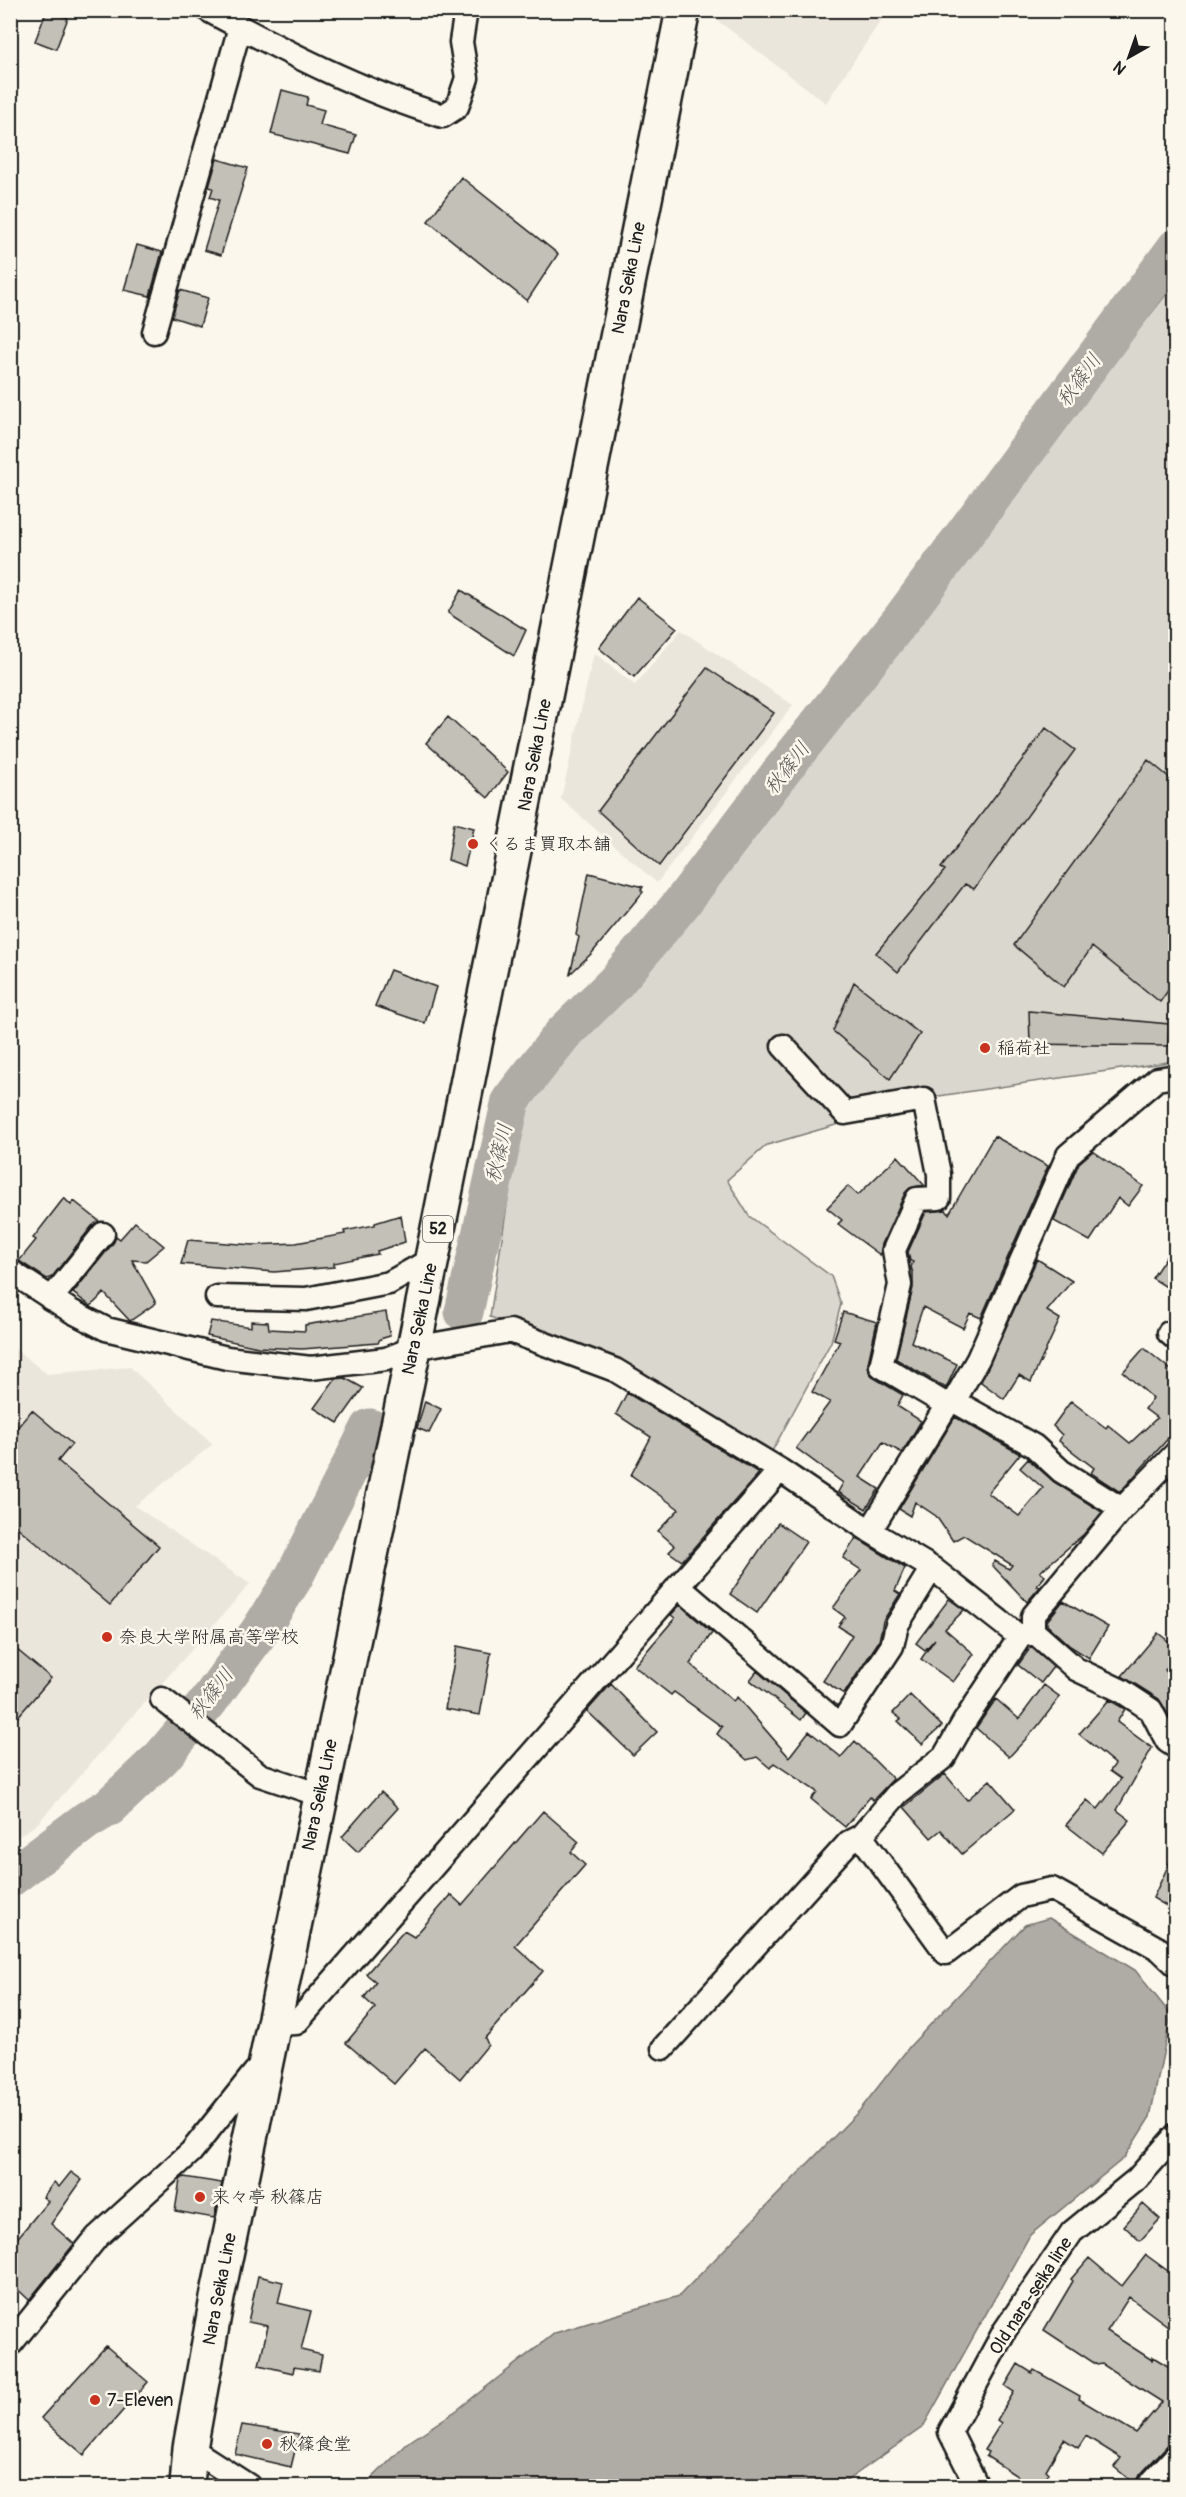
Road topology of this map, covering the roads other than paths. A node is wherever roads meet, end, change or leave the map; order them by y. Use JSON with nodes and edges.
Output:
{"nodes":[{"id":1,"x":208,"y":10,"type":"edge"},
{"id":2,"x":466,"y":10,"type":"edge"},
{"id":3,"x":683,"y":10,"type":"edge"},
{"id":4,"x":240,"y":27,"type":"junction"},
{"id":5,"x":154,"y":332,"type":"dead end"},
{"id":6,"x":783,"y":1046,"type":"dead end"},
{"id":7,"x":1176,"y":1076,"type":"edge"},
{"id":8,"x":103,"y":1234,"type":"dead end"},
{"id":9,"x":432,"y":1259,"type":"junction"},
{"id":10,"x":10,"y":1271,"type":"edge"},
{"id":11,"x":217,"y":1297,"type":"dead end"},
{"id":12,"x":51,"y":1299,"type":"junction"},
{"id":13,"x":414,"y":1348,"type":"junction"},
{"id":14,"x":951,"y":1403,"type":"junction"},
{"id":15,"x":1176,"y":1453,"type":"edge"},
{"id":16,"x":780,"y":1470,"type":"junction"},
{"id":17,"x":1122,"y":1509,"type":"junction"},
{"id":18,"x":870,"y":1531,"type":"junction"},
{"id":19,"x":932,"y":1568,"type":"junction"},
{"id":20,"x":678,"y":1586,"type":"junction"},
{"id":21,"x":1026,"y":1634,"type":"junction"},
{"id":22,"x":168,"y":1703,"type":"dead end"},
{"id":23,"x":1176,"y":1747,"type":"edge"},
{"id":24,"x":320,"y":1795,"type":"junction"},
{"id":25,"x":861,"y":1836,"type":"junction"},
{"id":26,"x":1176,"y":1965,"type":"edge"},
{"id":27,"x":273,"y":2024,"type":"junction"},
{"id":28,"x":663,"y":2048,"type":"dead end"},
{"id":29,"x":266,"y":2065,"type":"junction"},
{"id":30,"x":1174,"y":2142,"type":"edge"},
{"id":31,"x":10,"y":2345,"type":"edge"},
{"id":32,"x":190,"y":2448,"type":"junction"},
{"id":33,"x":1176,"y":2456,"type":"edge"},
{"id":34,"x":186,"y":2487,"type":"edge"},
{"id":35,"x":249,"y":2487,"type":"edge"},
{"id":36,"x":977,"y":2487,"type":"edge"},
{"id":37,"x":1148,"y":2487,"type":"edge"}],
"edges":[{"from":1,"to":4,"type":"street"},
{"from":2,"to":4,"type":"street"},
{"from":3,"to":9,"type":"main road","name":"Nara Seika Line","number":"52"},
{"from":4,"to":5,"type":"street"},
{"from":6,"to":14,"type":"street"},
{"from":7,"to":14,"type":"street"},
{"from":8,"to":12,"type":"street"},
{"from":9,"to":11,"type":"street"},
{"from":9,"to":13,"type":"main road","name":"Nara Seika Line","number":"52"},
{"from":10,"to":12,"type":"street"},
{"from":12,"to":13,"type":"street"},
{"from":13,"to":16,"type":"street"},
{"from":13,"to":24,"type":"main road","name":"Nara Seika Line","number":"52"},
{"from":14,"to":17,"type":"street"},
{"from":14,"to":18,"type":"street"},
{"from":15,"to":17,"type":"street"},
{"from":16,"to":18,"type":"street"},
{"from":16,"to":20,"type":"street"},
{"from":17,"to":21,"type":"street"},
{"from":18,"to":19,"type":"street"},
{"from":19,"to":20,"type":"street"},
{"from":19,"to":21,"type":"street"},
{"from":20,"to":27,"type":"street"},
{"from":21,"to":23,"type":"street"},
{"from":21,"to":25,"type":"street"},
{"from":22,"to":24,"type":"street"},
{"from":24,"to":27,"type":"main road","name":"Nara Seika Line","number":"52"},
{"from":25,"to":26,"type":"street"},
{"from":25,"to":28,"type":"street"},
{"from":27,"to":29,"type":"main road","name":"Nara Seika Line","number":"52"},
{"from":29,"to":31,"type":"street"},
{"from":29,"to":32,"type":"main road","name":"Nara Seika Line","number":"52"},
{"from":30,"to":36,"type":"street","name":"Old nara-seika line"},
{"from":32,"to":34,"type":"main road","name":"Nara Seika Line","number":"52"},
{"from":32,"to":35,"type":"street"},
{"from":33,"to":37,"type":"street"}]}
